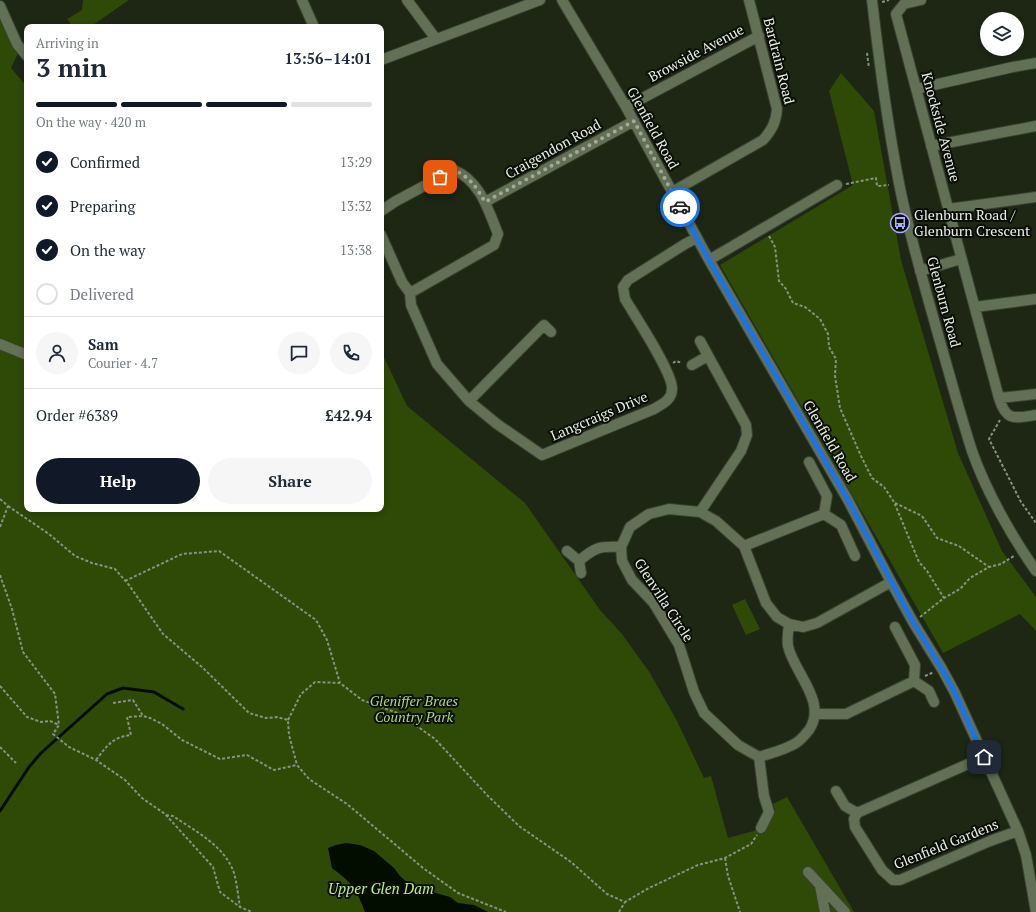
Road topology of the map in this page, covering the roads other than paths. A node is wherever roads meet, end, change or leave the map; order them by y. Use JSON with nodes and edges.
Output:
{"nodes":[{"id":1,"x":302,"y":0,"type":"edge"},
{"id":2,"x":407,"y":0,"type":"edge"},
{"id":3,"x":540,"y":0,"type":"edge"},
{"id":4,"x":562,"y":0,"type":"edge"},
{"id":5,"x":749,"y":0,"type":"edge"},
{"id":6,"x":872,"y":0,"type":"edge"},
{"id":7,"x":921,"y":0,"type":"edge"},
{"id":8,"x":0,"y":6,"type":"edge"},
{"id":9,"x":313,"y":24,"type":"edge"},
{"id":10,"x":759,"y":36,"type":"junction"},
{"id":11,"x":436,"y":39,"type":"junction"},
{"id":12,"x":24,"y":52,"type":"edge"},
{"id":13,"x":384,"y":59,"type":"edge"},
{"id":14,"x":1036,"y":63,"type":"edge"},
{"id":15,"x":916,"y":89,"type":"junction"},
{"id":16,"x":626,"y":107,"type":"junction"},
{"id":17,"x":634,"y":121,"type":"junction"},
{"id":18,"x":1036,"y":126,"type":"edge"},
{"id":19,"x":931,"y":146,"type":"junction"},
{"id":20,"x":837,"y":185,"type":"dead end"},
{"id":21,"x":672,"y":192,"type":"junction"},
{"id":22,"x":1036,"y":197,"type":"edge"},
{"id":23,"x":485,"y":202,"type":"junction"},
{"id":24,"x":384,"y":209,"type":"edge"},
{"id":25,"x":948,"y":209,"type":"junction"},
{"id":26,"x":697,"y":238,"type":"junction"},
{"id":27,"x":384,"y":242,"type":"edge"},
{"id":28,"x":961,"y":259,"type":"junction"},
{"id":29,"x":709,"y":260,"type":"junction"},
{"id":30,"x":920,"y":271,"type":"junction"},
{"id":31,"x":410,"y":293,"type":"junction"},
{"id":32,"x":1036,"y":299,"type":"edge"},
{"id":33,"x":975,"y":307,"type":"junction"},
{"id":34,"x":551,"y":332,"type":"dead end"},
{"id":35,"x":700,"y":341,"type":"dead end"},
{"id":36,"x":0,"y":344,"type":"edge"},
{"id":37,"x":24,"y":354,"type":"edge"},
{"id":38,"x":708,"y":356,"type":"junction"},
{"id":39,"x":692,"y":365,"type":"road end"},
{"id":40,"x":1036,"y":394,"type":"edge"},
{"id":41,"x":999,"y":398,"type":"junction"},
{"id":42,"x":469,"y":401,"type":"junction"},
{"id":43,"x":1036,"y":415,"type":"edge"},
{"id":44,"x":809,"y":462,"type":"dead end"},
{"id":45,"x":700,"y":512,"type":"junction"},
{"id":46,"x":824,"y":514,"type":"junction"},
{"id":47,"x":744,"y":546,"type":"junction"},
{"id":48,"x":621,"y":547,"type":"junction"},
{"id":49,"x":567,"y":552,"type":"dead end"},
{"id":50,"x":855,"y":556,"type":"dead end"},
{"id":51,"x":1032,"y":557,"type":"edge"},
{"id":52,"x":579,"y":561,"type":"junction"},
{"id":53,"x":1036,"y":571,"type":"edge"},
{"id":54,"x":581,"y":573,"type":"dead end"},
{"id":55,"x":891,"y":582,"type":"junction"},
{"id":56,"x":789,"y":624,"type":"junction"},
{"id":57,"x":895,"y":626,"type":"dead end"},
{"id":58,"x":914,"y":681,"type":"junction"},
{"id":59,"x":934,"y":702,"type":"dead end"},
{"id":60,"x":815,"y":714,"type":"junction"},
{"id":61,"x":759,"y":757,"type":"junction"},
{"id":62,"x":984,"y":757,"type":"junction"},
{"id":63,"x":836,"y":791,"type":"dead end"},
{"id":64,"x":857,"y":813,"type":"junction"},
{"id":65,"x":761,"y":828,"type":"road end"},
{"id":66,"x":1018,"y":831,"type":"junction"},
{"id":67,"x":808,"y":872,"type":"dead end"},
{"id":68,"x":820,"y":886,"type":"junction"},
{"id":69,"x":1034,"y":886,"type":"edge"},
{"id":70,"x":1036,"y":911,"type":"edge"},
{"id":71,"x":825,"y":912,"type":"edge"},
{"id":72,"x":845,"y":912,"type":"edge"},
{"id":73,"x":1033,"y":912,"type":"edge"}],
"edges":[{"from":1,"to":9,"type":"street"},
{"from":2,"to":11,"type":"street"},
{"from":3,"to":11,"type":"street"},
{"from":4,"to":16,"type":"street","name":"Glenfield Road"},
{"from":5,"to":10,"type":"street","name":"Bardrain Road"},
{"from":6,"to":30,"type":"street","name":"Glenburn Road"},
{"from":7,"to":15,"type":"street","name":"Knockside Avenue"},
{"from":8,"to":12,"type":"street"},
{"from":10,"to":16,"type":"street","name":"Browside Avenue"},
{"from":10,"to":21,"type":"street","name":"Bardrain Road"},
{"from":11,"to":13,"type":"street"},
{"from":14,"to":15,"type":"street"},
{"from":15,"to":19,"type":"street","name":"Knockside Avenue"},
{"from":16,"to":17,"type":"street","name":"Glenfield Road"},
{"from":17,"to":21,"type":"street","name":"Glenfield Road"},
{"from":17,"to":23,"type":"street","name":"Craigendon Road"},
{"from":18,"to":19,"type":"street"},
{"from":19,"to":25,"type":"street","name":"Knockside Avenue"},
{"from":20,"to":29,"type":"street"},
{"from":21,"to":26,"type":"street","name":"Glenfield Road"},
{"from":22,"to":25,"type":"street"},
{"from":23,"to":24,"type":"street"},
{"from":23,"to":31,"type":"street"},
{"from":25,"to":28,"type":"street","name":"Knockside Avenue"},
{"from":26,"to":29,"type":"street","name":"Glenfield Road"},
{"from":26,"to":42,"type":"street","name":"Langcraigs Drive"},
{"from":27,"to":31,"type":"street","name":"Langcraigs Drive"},
{"from":28,"to":30,"type":"street"},
{"from":28,"to":33,"type":"street","name":"Knockside Avenue"},
{"from":29,"to":55,"type":"street","name":"Glenfield Road"},
{"from":30,"to":51,"type":"street","name":"Glenburn Road"},
{"from":31,"to":42,"type":"street","name":"Langcraigs Drive"},
{"from":32,"to":33,"type":"street"},
{"from":33,"to":41,"type":"street","name":"Knockside Avenue"},
{"from":34,"to":42,"type":"street"},
{"from":35,"to":38,"type":"street"},
{"from":36,"to":37,"type":"street"},
{"from":38,"to":39,"type":"street"},
{"from":38,"to":45,"type":"street"},
{"from":40,"to":41,"type":"street"},
{"from":41,"to":43,"type":"street","name":"Knockside Avenue"},
{"from":44,"to":46,"type":"street"},
{"from":45,"to":47,"type":"street","name":"Glenvilla Circle"},
{"from":45,"to":48,"type":"street","name":"Glenvilla Circle"},
{"from":46,"to":47,"type":"street"},
{"from":46,"to":50,"type":"street"},
{"from":47,"to":56,"type":"street","name":"Glenvilla Circle"},
{"from":48,"to":52,"type":"street","name":"Glenvilla Circle"},
{"from":48,"to":61,"type":"street","name":"Glenvilla Circle"},
{"from":49,"to":52,"type":"street"},
{"from":51,"to":53,"type":"street","name":"Glenburn Road"},
{"from":52,"to":54,"type":"street"},
{"from":55,"to":56,"type":"street"},
{"from":55,"to":62,"type":"street","name":"Glenfield Road"},
{"from":56,"to":60,"type":"street"},
{"from":57,"to":58,"type":"street"},
{"from":58,"to":59,"type":"street"},
{"from":58,"to":60,"type":"street"},
{"from":60,"to":61,"type":"street"},
{"from":61,"to":65,"type":"street"},
{"from":62,"to":64,"type":"street"},
{"from":62,"to":66,"type":"street","name":"Glenfield Road"},
{"from":63,"to":64,"type":"street"},
{"from":64,"to":66,"type":"street","name":"Glenfield Gardens"},
{"from":66,"to":69,"type":"street","name":"Glenfield Road"},
{"from":67,"to":68,"type":"street"},
{"from":68,"to":71,"type":"street"},
{"from":68,"to":72,"type":"street"},
{"from":69,"to":70,"type":"street","name":"Glenfield Road"},
{"from":70,"to":73,"type":"street"}]}
